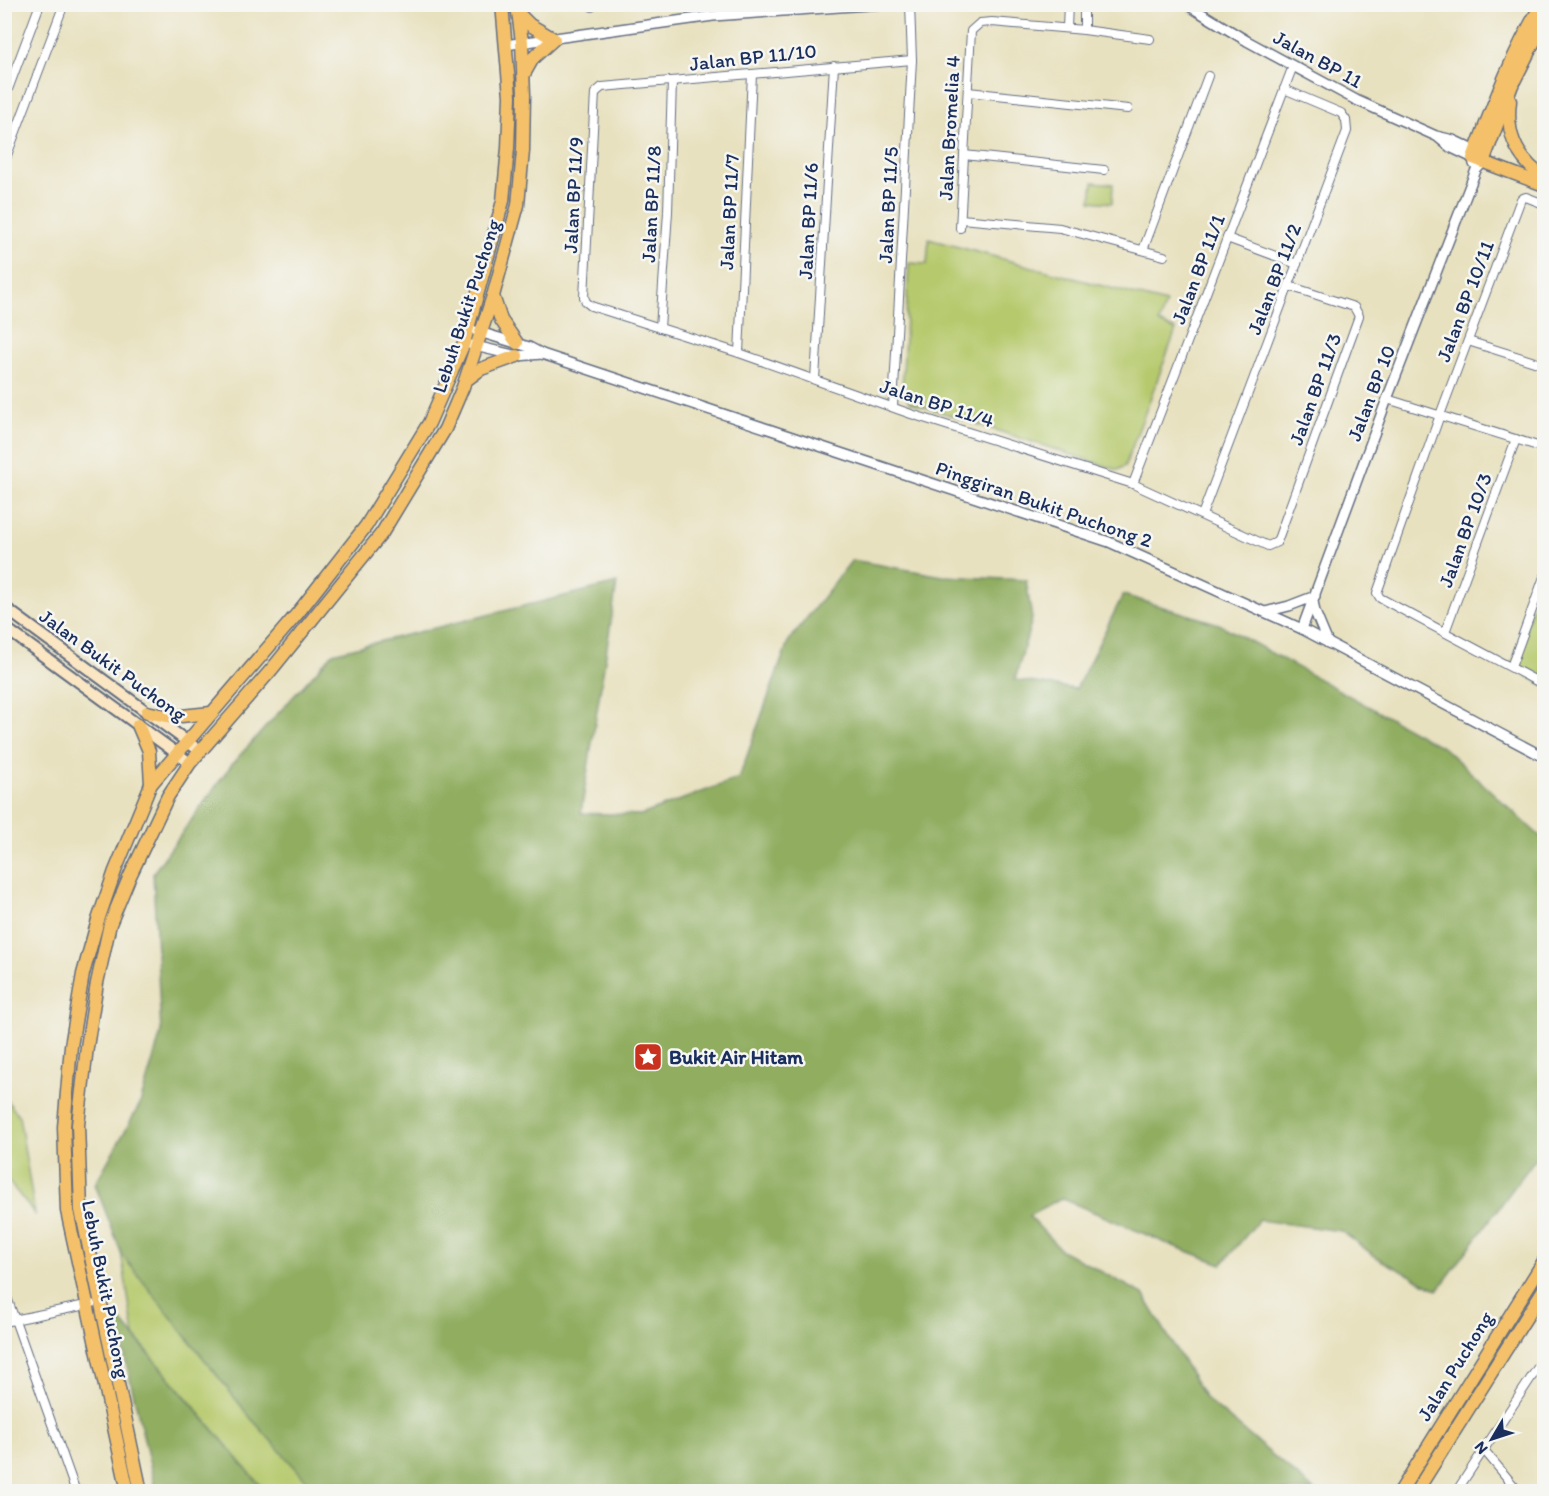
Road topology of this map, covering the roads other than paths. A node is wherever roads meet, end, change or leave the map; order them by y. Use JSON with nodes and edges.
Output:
{"nodes":[{"id":1,"x":40,"y":4,"type":"edge"},
{"id":2,"x":64,"y":4,"type":"edge"},
{"id":3,"x":502,"y":4,"type":"edge"},
{"id":4,"x":882,"y":4,"type":"edge"},
{"id":5,"x":910,"y":4,"type":"edge"},
{"id":6,"x":1068,"y":4,"type":"edge"},
{"id":7,"x":1084,"y":4,"type":"edge"},
{"id":8,"x":1186,"y":4,"type":"edge"},
{"id":9,"x":1542,"y":4,"type":"edge"},
{"id":10,"x":831,"y":6,"type":"edge"},
{"id":11,"x":517,"y":9,"type":"edge"},
{"id":12,"x":1545,"y":22,"type":"edge"},
{"id":13,"x":1067,"y":28,"type":"junction"},
{"id":14,"x":1084,"y":30,"type":"junction"},
{"id":15,"x":554,"y":39,"type":"junction"},
{"id":16,"x":1150,"y":39,"type":"dead end"},
{"id":17,"x":522,"y":42,"type":"junction"},
{"id":18,"x":505,"y":45,"type":"junction"},
{"id":19,"x":912,"y":60,"type":"junction"},
{"id":20,"x":834,"y":66,"type":"junction"},
{"id":21,"x":1293,"y":66,"type":"junction"},
{"id":22,"x":752,"y":74,"type":"junction"},
{"id":23,"x":1208,"y":76,"type":"dead end"},
{"id":24,"x":523,"y":78,"type":"junction"},
{"id":25,"x":8,"y":81,"type":"edge"},
{"id":26,"x":672,"y":82,"type":"junction"},
{"id":27,"x":1512,"y":85,"type":"junction"},
{"id":28,"x":598,"y":89,"type":"joint"},
{"id":29,"x":1284,"y":89,"type":"junction"},
{"id":30,"x":968,"y":92,"type":"junction"},
{"id":31,"x":4,"y":100,"type":"edge"},
{"id":32,"x":1128,"y":109,"type":"dead end"},
{"id":33,"x":964,"y":155,"type":"junction"},
{"id":34,"x":1479,"y":159,"type":"junction"},
{"id":35,"x":4,"y":163,"type":"edge"},
{"id":36,"x":1104,"y":170,"type":"dead end"},
{"id":37,"x":1543,"y":178,"type":"edge"},
{"id":38,"x":1545,"y":204,"type":"edge"},
{"id":39,"x":1227,"y":238,"type":"junction"},
{"id":40,"x":1143,"y":250,"type":"junction"},
{"id":41,"x":1164,"y":256,"type":"dead end"},
{"id":42,"x":1297,"y":264,"type":"junction"},
{"id":43,"x":1289,"y":286,"type":"junction"},
{"id":44,"x":493,"y":296,"type":"junction"},
{"id":45,"x":586,"y":302,"type":"joint"},
{"id":46,"x":468,"y":328,"type":"junction"},
{"id":47,"x":660,"y":328,"type":"junction"},
{"id":48,"x":481,"y":333,"type":"junction"},
{"id":49,"x":1468,"y":341,"type":"junction"},
{"id":50,"x":464,"y":343,"type":"junction"},
{"id":51,"x":517,"y":343,"type":"junction"},
{"id":52,"x":477,"y":347,"type":"junction"},
{"id":53,"x":739,"y":353,"type":"junction"},
{"id":54,"x":542,"y":354,"type":"junction"},
{"id":55,"x":1545,"y":355,"type":"edge"},
{"id":56,"x":518,"y":356,"type":"junction"},
{"id":57,"x":1543,"y":365,"type":"edge"},
{"id":58,"x":815,"y":379,"type":"junction"},
{"id":59,"x":465,"y":381,"type":"junction"},
{"id":60,"x":1387,"y":399,"type":"junction"},
{"id":61,"x":893,"y":407,"type":"junction"},
{"id":62,"x":1440,"y":415,"type":"junction"},
{"id":63,"x":1515,"y":439,"type":"junction"},
{"id":64,"x":1545,"y":448,"type":"edge"},
{"id":65,"x":1133,"y":484,"type":"junction"},
{"id":66,"x":1202,"y":515,"type":"junction"},
{"id":67,"x":1272,"y":545,"type":"joint"},
{"id":68,"x":1545,"y":577,"type":"edge"},
{"id":69,"x":1314,"y":598,"type":"junction"},
{"id":70,"x":6,"y":611,"type":"edge"},
{"id":71,"x":1265,"y":612,"type":"junction"},
{"id":72,"x":4,"y":627,"type":"edge"},
{"id":73,"x":1302,"y":629,"type":"junction"},
{"id":74,"x":1445,"y":632,"type":"junction"},
{"id":75,"x":1328,"y":643,"type":"junction"},
{"id":76,"x":1511,"y":668,"type":"junction"},
{"id":77,"x":1545,"y":685,"type":"edge"},
{"id":78,"x":147,"y":712,"type":"junction"},
{"id":79,"x":211,"y":713,"type":"junction"},
{"id":80,"x":138,"y":725,"type":"junction"},
{"id":81,"x":186,"y":741,"type":"junction"},
{"id":82,"x":200,"y":751,"type":"junction"},
{"id":83,"x":176,"y":753,"type":"junction"},
{"id":84,"x":1545,"y":757,"type":"edge"},
{"id":85,"x":190,"y":764,"type":"junction"},
{"id":86,"x":151,"y":784,"type":"junction"},
{"id":87,"x":104,"y":922,"type":"junction"},
{"id":88,"x":1545,"y":1261,"type":"edge"},
{"id":89,"x":4,"y":1289,"type":"edge"},
{"id":90,"x":1545,"y":1289,"type":"edge"},
{"id":91,"x":94,"y":1303,"type":"junction"},
{"id":92,"x":15,"y":1320,"type":"junction"},
{"id":93,"x":4,"y":1322,"type":"edge"},
{"id":94,"x":1543,"y":1364,"type":"edge"},
{"id":95,"x":1484,"y":1449,"type":"junction"},
{"id":96,"x":76,"y":1491,"type":"edge"},
{"id":97,"x":128,"y":1491,"type":"edge"},
{"id":98,"x":141,"y":1491,"type":"edge"},
{"id":99,"x":1400,"y":1491,"type":"edge"},
{"id":100,"x":1416,"y":1491,"type":"edge"},
{"id":101,"x":1456,"y":1491,"type":"edge"},
{"id":102,"x":1519,"y":1491,"type":"edge"}],
"edges":[{"from":1,"to":25,"type":"street"},
{"from":2,"to":35,"type":"street"},
{"from":3,"to":18,"type":"main road","name":"Lebuh Bukit Puchong"},
{"from":4,"to":10,"type":"street"},
{"from":5,"to":19,"type":"street","name":"Jalan BP 11/5"},
{"from":6,"to":13,"type":"street"},
{"from":7,"to":14,"type":"street"},
{"from":8,"to":21,"type":"street","name":"Jalan BP 11"},
{"from":9,"to":34,"type":"main road"},
{"from":10,"to":15,"type":"street"},
{"from":11,"to":15,"type":"main road"},
{"from":11,"to":17,"type":"main road","name":"Lebuh Bukit Puchong"},
{"from":12,"to":27,"type":"main road"},
{"from":13,"to":14,"type":"street"},
{"from":13,"to":30,"type":"street","name":"Jalan Bromelia 4"},
{"from":14,"to":16,"type":"street"},
{"from":15,"to":17,"type":"street"},
{"from":15,"to":24,"type":"main road"},
{"from":17,"to":18,"type":"street"},
{"from":17,"to":24,"type":"main road","name":"Lebuh Bukit Puchong"},
{"from":18,"to":46,"type":"main road","name":"Lebuh Bukit Puchong"},
{"from":19,"to":20,"type":"street","name":"Jalan BP 11/10"},
{"from":19,"to":61,"type":"street","name":"Jalan BP 11/5"},
{"from":20,"to":22,"type":"street","name":"Jalan BP 11/10"},
{"from":20,"to":58,"type":"street","name":"Jalan BP 11/6"},
{"from":21,"to":29,"type":"street","name":"Jalan BP 11/1"},
{"from":21,"to":34,"type":"street","name":"Jalan BP 11"},
{"from":22,"to":26,"type":"street","name":"Jalan BP 11/10"},
{"from":22,"to":53,"type":"street","name":"Jalan BP 11/7"},
{"from":23,"to":40,"type":"street"},
{"from":24,"to":44,"type":"main road","name":"Lebuh Bukit Puchong"},
{"from":25,"to":31,"type":"street"},
{"from":26,"to":28,"type":"street","name":"Jalan BP 11/10"},
{"from":26,"to":47,"type":"street","name":"Jalan BP 11/8"},
{"from":27,"to":34,"type":"main road"},
{"from":27,"to":37,"type":"main road"},
{"from":28,"to":45,"type":"street","name":"Jalan BP 11/9"},
{"from":29,"to":39,"type":"street","name":"Jalan BP 11/1"},
{"from":29,"to":42,"type":"street","name":"Jalan BP 11/2"},
{"from":30,"to":32,"type":"street"},
{"from":30,"to":33,"type":"street","name":"Jalan Bromelia 4"},
{"from":33,"to":36,"type":"street"},
{"from":33,"to":40,"type":"street","name":"Jalan Bromelia 4"},
{"from":34,"to":37,"type":"main road"},
{"from":34,"to":60,"type":"street","name":"Jalan BP 10"},
{"from":38,"to":49,"type":"street","name":"Jalan BP 10/11"},
{"from":39,"to":42,"type":"street"},
{"from":39,"to":65,"type":"street","name":"Jalan BP 11/1"},
{"from":40,"to":41,"type":"street"},
{"from":42,"to":43,"type":"street","name":"Jalan BP 11/2"},
{"from":43,"to":66,"type":"street","name":"Jalan BP 11/2"},
{"from":43,"to":67,"type":"street","name":"Jalan BP 11/3"},
{"from":44,"to":48,"type":"main road","name":"Lebuh Bukit Puchong"},
{"from":44,"to":51,"type":"main road"},
{"from":45,"to":47,"type":"street","name":"Jalan BP 11/4"},
{"from":46,"to":48,"type":"street","name":"Pinggiran Bukit Puchong 2"},
{"from":46,"to":50,"type":"main road","name":"Lebuh Bukit Puchong"},
{"from":47,"to":53,"type":"street","name":"Jalan BP 11/4"},
{"from":48,"to":51,"type":"street","name":"Pinggiran Bukit Puchong 2"},
{"from":48,"to":52,"type":"main road","name":"Lebuh Bukit Puchong"},
{"from":49,"to":57,"type":"street"},
{"from":49,"to":62,"type":"street","name":"Jalan BP 10/11"},
{"from":50,"to":52,"type":"street","name":"Pinggiran Bukit Puchong 2"},
{"from":50,"to":79,"type":"main road","name":"Lebuh Bukit Puchong"},
{"from":51,"to":54,"type":"street","name":"Pinggiran Bukit Puchong 2"},
{"from":52,"to":56,"type":"street","name":"Pinggiran Bukit Puchong 2"},
{"from":52,"to":59,"type":"main road","name":"Lebuh Bukit Puchong"},
{"from":53,"to":58,"type":"street","name":"Jalan BP 11/4"},
{"from":54,"to":56,"type":"street","name":"Pinggiran Bukit Puchong 2"},
{"from":54,"to":71,"type":"street","name":"Pinggiran Bukit Puchong 2"},
{"from":55,"to":57,"type":"street"},
{"from":56,"to":59,"type":"main road"},
{"from":58,"to":61,"type":"street","name":"Jalan BP 11/4"},
{"from":59,"to":82,"type":"main road","name":"Lebuh Bukit Puchong"},
{"from":60,"to":62,"type":"street"},
{"from":60,"to":69,"type":"street","name":"Jalan BP 10"},
{"from":61,"to":65,"type":"street","name":"Jalan BP 11/4"},
{"from":62,"to":63,"type":"street"},
{"from":62,"to":74,"type":"street","name":"Jalan BP 10/11"},
{"from":63,"to":64,"type":"street"},
{"from":63,"to":74,"type":"street","name":"Jalan BP 10/3"},
{"from":65,"to":66,"type":"street","name":"Jalan BP 11/4"},
{"from":66,"to":67,"type":"street","name":"Jalan BP 11/4"},
{"from":68,"to":76,"type":"street"},
{"from":69,"to":71,"type":"street"},
{"from":69,"to":73,"type":"street","name":"Jalan BP 10"},
{"from":69,"to":75,"type":"street"},
{"from":70,"to":78,"type":"main road","name":"Jalan Bukit Puchong"},
{"from":71,"to":73,"type":"street","name":"Pinggiran Bukit Puchong 2"},
{"from":72,"to":80,"type":"main road","name":"Jalan Bukit Puchong"},
{"from":73,"to":75,"type":"street","name":"Pinggiran Bukit Puchong 2"},
{"from":74,"to":76,"type":"street"},
{"from":75,"to":84,"type":"street","name":"Pinggiran Bukit Puchong 2"},
{"from":76,"to":77,"type":"street"},
{"from":78,"to":79,"type":"main road"},
{"from":78,"to":81,"type":"main road","name":"Jalan Bukit Puchong"},
{"from":79,"to":81,"type":"main road","name":"Lebuh Bukit Puchong"},
{"from":80,"to":83,"type":"main road","name":"Jalan Bukit Puchong"},
{"from":80,"to":86,"type":"main road"},
{"from":81,"to":82,"type":"main road","name":"Jalan Bukit Puchong"},
{"from":81,"to":83,"type":"main road","name":"Lebuh Bukit Puchong"},
{"from":82,"to":85,"type":"main road","name":"Lebuh Bukit Puchong"},
{"from":83,"to":85,"type":"main road","name":"Jalan Bukit Puchong"},
{"from":83,"to":86,"type":"main road","name":"Lebuh Bukit Puchong"},
{"from":85,"to":87,"type":"main road","name":"Lebuh Bukit Puchong"},
{"from":86,"to":87,"type":"main road","name":"Lebuh Bukit Puchong"},
{"from":87,"to":91,"type":"main road","name":"Lebuh Bukit Puchong"},
{"from":88,"to":99,"type":"main road","name":"Jalan Puchong"},
{"from":89,"to":92,"type":"street"},
{"from":90,"to":100,"type":"main road","name":"Jalan Puchong"},
{"from":91,"to":92,"type":"street"},
{"from":91,"to":97,"type":"main road","name":"Lebuh Bukit Puchong"},
{"from":91,"to":98,"type":"main road","name":"Lebuh Bukit Puchong"},
{"from":92,"to":93,"type":"street"},
{"from":92,"to":96,"type":"street"},
{"from":94,"to":95,"type":"street"},
{"from":95,"to":101,"type":"street"},
{"from":95,"to":102,"type":"street"}]}
